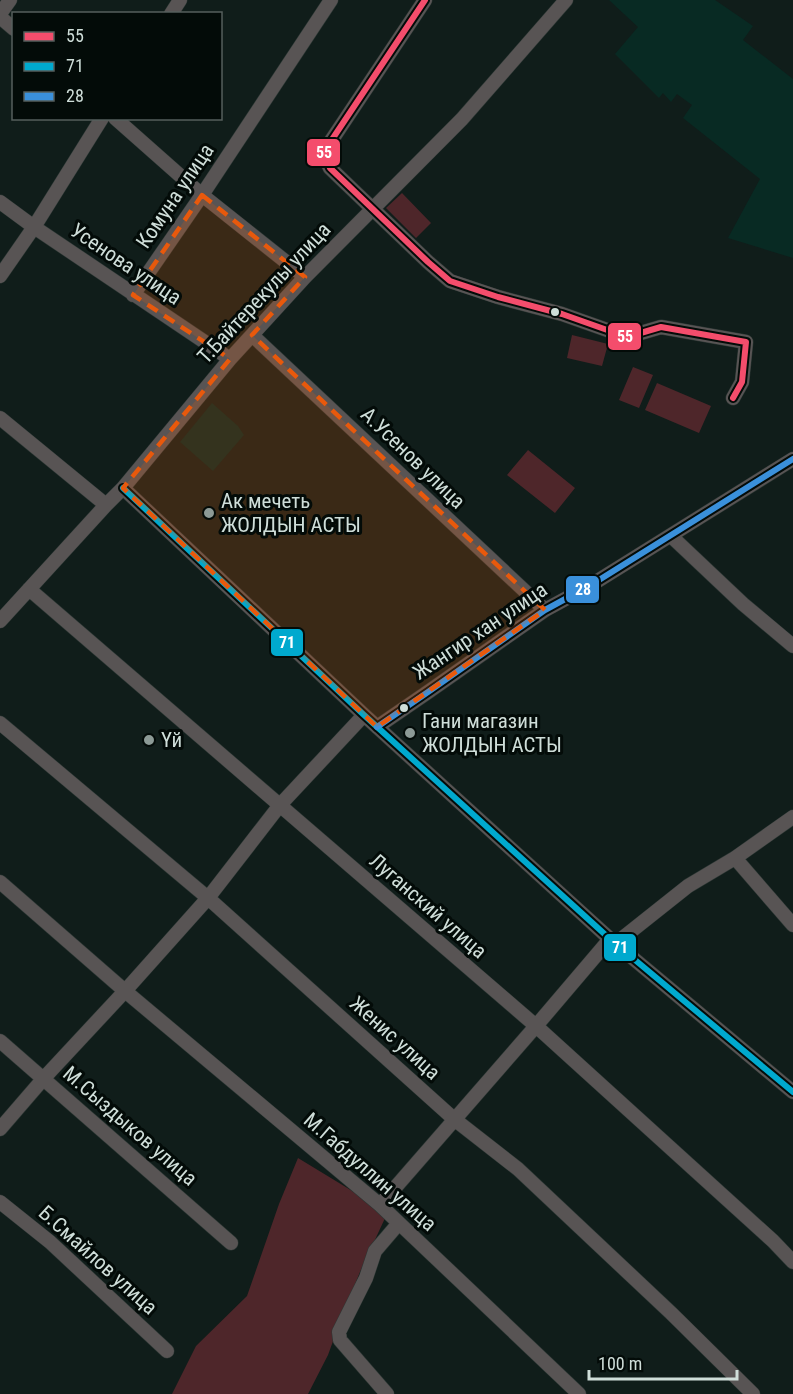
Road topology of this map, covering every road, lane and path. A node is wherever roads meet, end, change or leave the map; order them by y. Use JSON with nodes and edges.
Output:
{"nodes":[{"id":1,"x":10,"y":0,"type":"edge"},
{"id":2,"x":331,"y":0,"type":"edge"},
{"id":3,"x":425,"y":0,"type":"edge"},
{"id":4,"x":567,"y":0,"type":"edge"},
{"id":5,"x":0,"y":16,"type":"edge"},
{"id":6,"x":12,"y":27,"type":"edge"},
{"id":7,"x":101,"y":120,"type":"edge"},
{"id":8,"x":117,"y":120,"type":"edge"},
{"id":9,"x":202,"y":195,"type":"junction"},
{"id":10,"x":0,"y":202,"type":"edge"},
{"id":11,"x":373,"y":209,"type":"junction"},
{"id":12,"x":34,"y":227,"type":"junction"},
{"id":13,"x":0,"y":276,"type":"edge"},
{"id":14,"x":304,"y":277,"type":"junction"},
{"id":15,"x":133,"y":295,"type":"junction"},
{"id":16,"x":252,"y":335,"type":"junction"},
{"id":17,"x":230,"y":360,"type":"junction"},
{"id":18,"x":733,"y":398,"type":"dead end"},
{"id":19,"x":0,"y":418,"type":"edge"},
{"id":20,"x":793,"y":459,"type":"edge"},
{"id":21,"x":123,"y":488,"type":"junction"},
{"id":22,"x":106,"y":505,"type":"junction"},
{"id":23,"x":671,"y":536,"type":"junction"},
{"id":24,"x":29,"y":589,"type":"junction"},
{"id":25,"x":545,"y":610,"type":"junction"},
{"id":26,"x":0,"y":621,"type":"edge"},
{"id":27,"x":793,"y":646,"type":"edge"},
{"id":28,"x":364,"y":715,"type":"junction"},
{"id":29,"x":0,"y":723,"type":"edge"},
{"id":30,"x":376,"y":727,"type":"junction"},
{"id":31,"x":280,"y":805,"type":"junction"},
{"id":32,"x":793,"y":817,"type":"edge"},
{"id":33,"x":735,"y":858,"type":"junction"},
{"id":34,"x":0,"y":882,"type":"edge"},
{"id":35,"x":208,"y":898,"type":"junction"},
{"id":36,"x":793,"y":925,"type":"edge"},
{"id":37,"x":612,"y":942,"type":"junction"},
{"id":38,"x":125,"y":991,"type":"junction"},
{"id":39,"x":536,"y":1026,"type":"junction"},
{"id":40,"x":0,"y":1041,"type":"edge"},
{"id":41,"x":44,"y":1078,"type":"junction"},
{"id":42,"x":793,"y":1092,"type":"edge"},
{"id":43,"x":454,"y":1119,"type":"junction"},
{"id":44,"x":0,"y":1129,"type":"edge"},
{"id":45,"x":0,"y":1202,"type":"edge"},
{"id":46,"x":380,"y":1205,"type":"junction"},
{"id":47,"x":399,"y":1223,"type":"junction"},
{"id":48,"x":231,"y":1243,"type":"dead end"},
{"id":49,"x":793,"y":1262,"type":"edge"},
{"id":50,"x":167,"y":1351,"type":"dead end"},
{"id":51,"x":387,"y":1394,"type":"edge"},
{"id":52,"x":579,"y":1394,"type":"edge"},
{"id":53,"x":753,"y":1394,"type":"edge"}],
"edges":[{"from":1,"to":5,"type":"street"},
{"from":2,"to":9,"type":"street","name":"Комуна улица"},
{"from":3,"to":11,"type":"street"},
{"from":4,"to":11,"type":"street","name":"Т.Байтерекулы улица"},
{"from":5,"to":6,"type":"street"},
{"from":7,"to":12,"type":"street"},
{"from":8,"to":9,"type":"street"},
{"from":9,"to":14,"type":"street"},
{"from":9,"to":15,"type":"street","name":"Комуна улица"},
{"from":10,"to":12,"type":"street","name":"Усенова улица"},
{"from":11,"to":14,"type":"street","name":"Т.Байтерекулы улица"},
{"from":11,"to":18,"type":"street"},
{"from":12,"to":13,"type":"street"},
{"from":12,"to":15,"type":"street","name":"Усенова улица"},
{"from":14,"to":16,"type":"street","name":"Т.Байтерекулы улица"},
{"from":15,"to":17,"type":"street","name":"Усенова улица"},
{"from":16,"to":17,"type":"street","name":"Т.Байтерекулы улица"},
{"from":16,"to":25,"type":"street","name":"А.Усенов улица"},
{"from":17,"to":21,"type":"street","name":"Т.Байтерекулы улица"},
{"from":19,"to":22,"type":"street"},
{"from":20,"to":23,"type":"street","name":"Жангир хан улица"},
{"from":21,"to":22,"type":"street","name":"Т.Байтерекулы улица"},
{"from":21,"to":28,"type":"street"},
{"from":22,"to":24,"type":"street","name":"Т.Байтерекулы улица"},
{"from":23,"to":25,"type":"street","name":"Жангир хан улица"},
{"from":23,"to":27,"type":"street"},
{"from":24,"to":26,"type":"street","name":"Т.Байтерекулы улица"},
{"from":24,"to":31,"type":"street","name":"Луганский улица"},
{"from":25,"to":30,"type":"street","name":"Жангир хан улица"},
{"from":28,"to":30,"type":"street"},
{"from":28,"to":31,"type":"street"},
{"from":29,"to":35,"type":"street","name":"Женис улица"},
{"from":30,"to":37,"type":"street"},
{"from":31,"to":35,"type":"street"},
{"from":31,"to":39,"type":"street","name":"Луганский улица"},
{"from":32,"to":33,"type":"street"},
{"from":33,"to":36,"type":"street"},
{"from":33,"to":37,"type":"street"},
{"from":34,"to":38,"type":"street","name":"М.Габдуллин улица"},
{"from":35,"to":38,"type":"street"},
{"from":35,"to":43,"type":"street","name":"Женис улица"},
{"from":37,"to":39,"type":"street"},
{"from":37,"to":42,"type":"street"},
{"from":38,"to":41,"type":"street"},
{"from":38,"to":46,"type":"street","name":"М.Габдуллин улица"},
{"from":39,"to":43,"type":"street"},
{"from":39,"to":49,"type":"street","name":"Луганский улица"},
{"from":40,"to":41,"type":"street","name":"М.Сыздыков улица"},
{"from":41,"to":44,"type":"street"},
{"from":41,"to":48,"type":"street","name":"М.Сыздыков улица"},
{"from":43,"to":46,"type":"street"},
{"from":43,"to":53,"type":"street","name":"Женис улица"},
{"from":45,"to":50,"type":"street","name":"Б.Смайлов улица"},
{"from":46,"to":47,"type":"street","name":"М.Габдуллин улица"},
{"from":47,"to":51,"type":"street"},
{"from":47,"to":52,"type":"street","name":"М.Габдуллин улица"}]}
